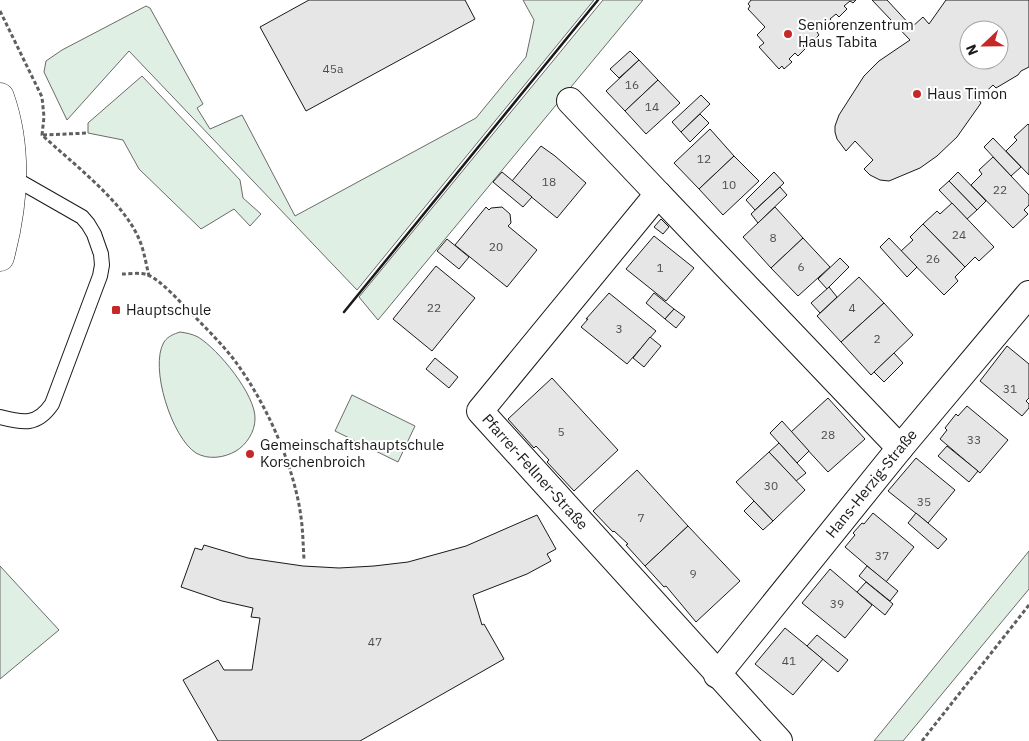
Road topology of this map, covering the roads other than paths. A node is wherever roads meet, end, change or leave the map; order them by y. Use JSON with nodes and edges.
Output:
{"nodes":[{"id":1,"x":0,"y":97,"type":"edge"},
{"id":2,"x":570,"y":101,"type":"dead end"},
{"id":3,"x":12,"y":177,"type":"junction"},
{"id":4,"x":658,"y":194,"type":"junction"},
{"id":5,"x":0,"y":257,"type":"edge"},
{"id":6,"x":1029,"y":294,"type":"edge"},
{"id":7,"x":0,"y":418,"type":"edge"},
{"id":8,"x":900,"y":448,"type":"junction"},
{"id":9,"x":717,"y":675,"type":"junction"},
{"id":10,"x":779,"y":741,"type":"edge"}],
"edges":[{"from":1,"to":3,"type":"street"},
{"from":2,"to":4,"type":"street"},
{"from":3,"to":5,"type":"street"},
{"from":3,"to":7,"type":"lane"},
{"from":4,"to":8,"type":"street"},
{"from":4,"to":9,"type":"street","name":"Pfarrer-Fellner-Straße"},
{"from":6,"to":8,"type":"street","name":"Hans-Herzig-Straße"},
{"from":8,"to":9,"type":"street","name":"Hans-Herzig-Straße"},
{"from":9,"to":10,"type":"street","name":"Pfarrer-Fellner-Straße"}]}
